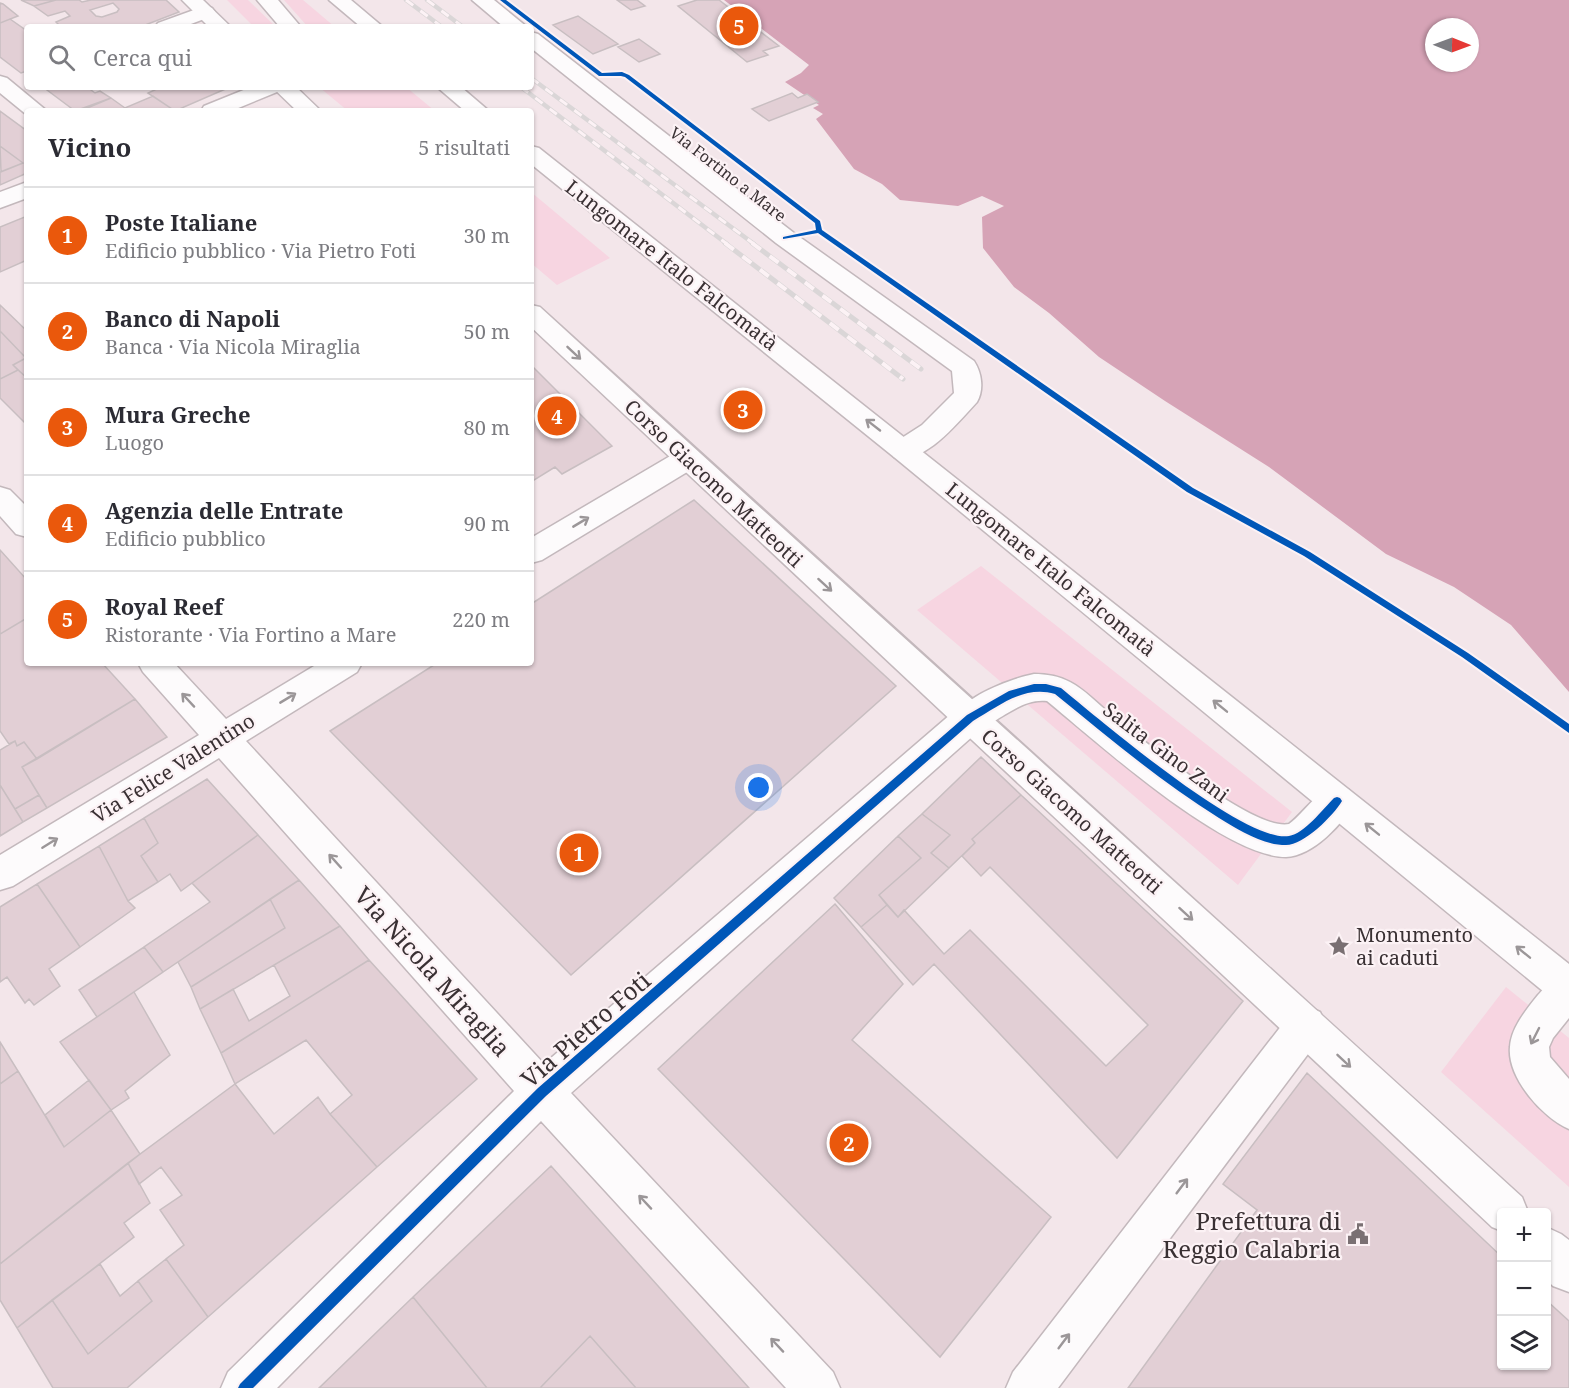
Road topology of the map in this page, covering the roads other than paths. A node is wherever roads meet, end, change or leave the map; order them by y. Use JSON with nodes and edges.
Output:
{"nodes":[{"id":1,"x":267,"y":0,"type":"edge"},
{"id":2,"x":339,"y":0,"type":"edge"},
{"id":3,"x":482,"y":0,"type":"edge"},
{"id":4,"x":199,"y":6,"type":"edge"},
{"id":5,"x":170,"y":24,"type":"edge"},
{"id":6,"x":218,"y":24,"type":"edge"},
{"id":7,"x":288,"y":24,"type":"edge"},
{"id":8,"x":369,"y":24,"type":"edge"},
{"id":9,"x":513,"y":24,"type":"edge"},
{"id":10,"x":534,"y":40,"type":"edge"},
{"id":11,"x":24,"y":80,"type":"edge"},
{"id":12,"x":2,"y":86,"type":"edge"},
{"id":13,"x":262,"y":90,"type":"edge"},
{"id":14,"x":286,"y":90,"type":"edge"},
{"id":15,"x":452,"y":90,"type":"edge"},
{"id":16,"x":32,"y":108,"type":"edge"},
{"id":17,"x":219,"y":108,"type":"edge"},
{"id":18,"x":307,"y":108,"type":"edge"},
{"id":19,"x":474,"y":108,"type":"edge"},
{"id":20,"x":534,"y":155,"type":"edge"},
{"id":21,"x":24,"y":190,"type":"edge"},
{"id":22,"x":0,"y":201,"type":"edge"},
{"id":23,"x":534,"y":316,"type":"edge"},
{"id":24,"x":904,"y":450,"type":"junction"},
{"id":25,"x":687,"y":459,"type":"junction"},
{"id":26,"x":8,"y":501,"type":"edge"},
{"id":27,"x":24,"y":522,"type":"edge"},
{"id":28,"x":534,"y":550,"type":"edge"},
{"id":29,"x":157,"y":666,"type":"edge"},
{"id":30,"x":341,"y":666,"type":"edge"},
{"id":31,"x":970,"y":718,"type":"junction"},
{"id":32,"x":222,"y":737,"type":"junction"},
{"id":33,"x":1337,"y":801,"type":"junction"},
{"id":34,"x":0,"y":874,"type":"edge"},
{"id":35,"x":1569,"y":988,"type":"edge"},
{"id":36,"x":1305,"y":1025,"type":"junction"},
{"id":37,"x":542,"y":1092,"type":"junction"},
{"id":38,"x":1569,"y":1108,"type":"edge"},
{"id":39,"x":1503,"y":1208,"type":"edge"},
{"id":40,"x":1551,"y":1254,"type":"edge"},
{"id":41,"x":1569,"y":1270,"type":"edge"},
{"id":42,"x":244,"y":1388,"type":"edge"},
{"id":43,"x":817,"y":1388,"type":"edge"},
{"id":44,"x":1029,"y":1388,"type":"edge"}],
"edges":[{"from":1,"to":7,"type":"street"},
{"from":2,"to":8,"type":"street"},
{"from":3,"to":9,"type":"street"},
{"from":4,"to":5,"type":"street"},
{"from":4,"to":6,"type":"street"},
{"from":10,"to":24,"type":"street","name":"Via Fortino a Mare"},
{"from":11,"to":12,"type":"street"},
{"from":12,"to":16,"type":"street"},
{"from":13,"to":17,"type":"street"},
{"from":14,"to":18,"type":"street"},
{"from":15,"to":19,"type":"street"},
{"from":24,"to":20,"type":"street","name":"Lungomare Italo Falcomatà","one_way":true},
{"from":21,"to":22,"type":"street"},
{"from":23,"to":25,"type":"street","name":"Corso Giacomo Matteotti","one_way":true},
{"from":33,"to":24,"type":"street","name":"Lungomare Italo Falcomatà","one_way":true},
{"from":28,"to":25,"type":"street","one_way":true},
{"from":25,"to":31,"type":"street","name":"Corso Giacomo Matteotti","one_way":true},
{"from":26,"to":27,"type":"street"},
{"from":32,"to":29,"type":"street","name":"Via Nicola Miraglia","one_way":true},
{"from":32,"to":30,"type":"street","name":"Via Felice Valentino","one_way":true},
{"from":31,"to":33,"type":"street","name":"Salita Gino Zani"},
{"from":31,"to":36,"type":"street","name":"Corso Giacomo Matteotti","one_way":true},
{"from":31,"to":37,"type":"street","name":"Via Pietro Foti"},
{"from":34,"to":32,"type":"street","name":"Via Felice Valentino","one_way":true},
{"from":37,"to":32,"type":"street","name":"Via Nicola Miraglia","one_way":true},
{"from":35,"to":33,"type":"street","name":"Lungomare Italo Falcomatà","one_way":true},
{"from":35,"to":38,"type":"street","one_way":true},
{"from":36,"to":39,"type":"street","name":"Corso Giacomo Matteotti","one_way":true},
{"from":44,"to":36,"type":"street","one_way":true},
{"from":37,"to":42,"type":"street","name":"Via Pietro Foti"},
{"from":43,"to":37,"type":"street","name":"Via Nicola Miraglia","one_way":true},
{"from":40,"to":41,"type":"street"}]}
